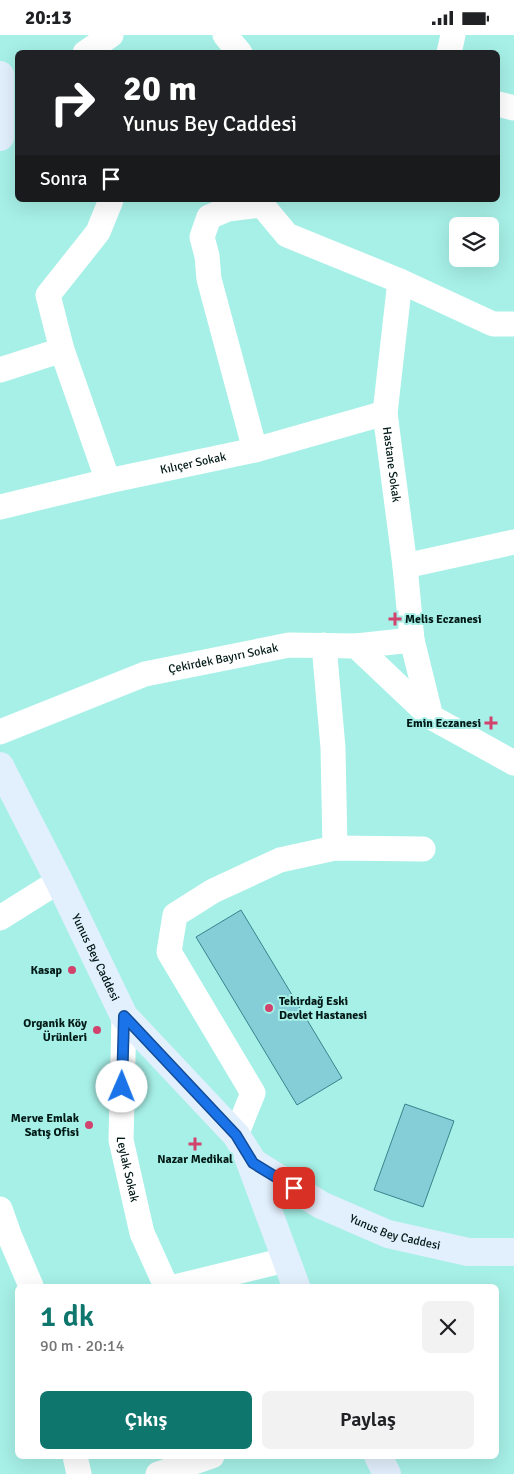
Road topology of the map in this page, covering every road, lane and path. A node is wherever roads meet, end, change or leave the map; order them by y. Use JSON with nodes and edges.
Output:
{"nodes":[{"id":1,"x":110,"y":35,"type":"edge"},
{"id":2,"x":225,"y":35,"type":"edge"},
{"id":3,"x":453,"y":35,"type":"edge"},
{"id":4,"x":90,"y":50,"type":"edge"},
{"id":5,"x":238,"y":50,"type":"edge"},
{"id":6,"x":450,"y":50,"type":"edge"},
{"id":7,"x":6,"y":79,"type":"edge"},
{"id":8,"x":500,"y":104,"type":"edge"},
{"id":9,"x":514,"y":108,"type":"edge"},
{"id":10,"x":0,"y":137,"type":"edge"},
{"id":11,"x":110,"y":202,"type":"edge"},
{"id":12,"x":262,"y":202,"type":"edge"},
{"id":13,"x":400,"y":281,"type":"junction"},
{"id":14,"x":514,"y":324,"type":"edge"},
{"id":15,"x":62,"y":350,"type":"junction"},
{"id":16,"x":0,"y":369,"type":"edge"},
{"id":17,"x":385,"y":413,"type":"junction"},
{"id":18,"x":256,"y":450,"type":"junction"},
{"id":19,"x":108,"y":481,"type":"junction"},
{"id":20,"x":0,"y":507,"type":"edge"},
{"id":21,"x":514,"y":542,"type":"edge"},
{"id":22,"x":404,"y":566,"type":"junction"},
{"id":23,"x":412,"y":640,"type":"junction"},
{"id":24,"x":324,"y":645,"type":"junction"},
{"id":25,"x":356,"y":646,"type":"junction"},
{"id":26,"x":431,"y":717,"type":"junction"},
{"id":27,"x":0,"y":732,"type":"edge"},
{"id":28,"x":514,"y":763,"type":"edge"},
{"id":29,"x":0,"y":766,"type":"edge"},
{"id":30,"x":335,"y":848,"type":"junction"},
{"id":31,"x":423,"y":849,"type":"dead end"},
{"id":32,"x":59,"y":881,"type":"junction"},
{"id":33,"x":0,"y":918,"type":"edge"},
{"id":34,"x":124,"y":1016,"type":"junction"},
{"id":35,"x":240,"y":1143,"type":"junction"},
{"id":36,"x":0,"y":1209,"type":"edge"},
{"id":37,"x":514,"y":1253,"type":"edge"},
{"id":38,"x":285,"y":1260,"type":"junction"},
{"id":39,"x":30,"y":1284,"type":"edge"},
{"id":40,"x":165,"y":1284,"type":"edge"},
{"id":41,"x":187,"y":1284,"type":"edge"},
{"id":42,"x":295,"y":1284,"type":"edge"},
{"id":43,"x":76,"y":1459,"type":"edge"},
{"id":44,"x":204,"y":1459,"type":"edge"},
{"id":45,"x":214,"y":1459,"type":"edge"},
{"id":46,"x":380,"y":1459,"type":"edge"},
{"id":47,"x":79,"y":1474,"type":"edge"},
{"id":48,"x":158,"y":1474,"type":"edge"},
{"id":49,"x":218,"y":1474,"type":"edge"},
{"id":50,"x":387,"y":1474,"type":"edge"}],
"edges":[{"from":1,"to":4,"type":"street"},
{"from":2,"to":5,"type":"street"},
{"from":3,"to":6,"type":"street"},
{"from":7,"to":10,"type":"street"},
{"from":8,"to":9,"type":"street"},
{"from":11,"to":15,"type":"street"},
{"from":12,"to":13,"type":"street"},
{"from":12,"to":18,"type":"street"},
{"from":13,"to":14,"type":"street"},
{"from":13,"to":17,"type":"street","name":"Hastane Sokak"},
{"from":15,"to":16,"type":"street"},
{"from":15,"to":19,"type":"street"},
{"from":17,"to":18,"type":"street","name":"Kılıçer Sokak"},
{"from":17,"to":22,"type":"street","name":"Hastane Sokak"},
{"from":18,"to":19,"type":"street","name":"Kılıçer Sokak"},
{"from":19,"to":20,"type":"street","name":"Kılıçer Sokak"},
{"from":21,"to":22,"type":"street"},
{"from":22,"to":23,"type":"street","name":"Hastane Sokak"},
{"from":23,"to":25,"type":"street","name":"Çekirdek Bayırı Sokak"},
{"from":23,"to":26,"type":"street","name":"Hastane Sokak"},
{"from":24,"to":25,"type":"street","name":"Çekirdek Bayırı Sokak"},
{"from":24,"to":27,"type":"street","name":"Çekirdek Bayırı Sokak"},
{"from":24,"to":30,"type":"street"},
{"from":25,"to":26,"type":"street"},
{"from":26,"to":28,"type":"street"},
{"from":29,"to":32,"type":"street","name":"Yunus Bey Caddesi"},
{"from":30,"to":31,"type":"street"},
{"from":30,"to":35,"type":"street"},
{"from":32,"to":33,"type":"street"},
{"from":32,"to":34,"type":"street","name":"Yunus Bey Caddesi"},
{"from":34,"to":35,"type":"street","name":"Yunus Bey Caddesi"},
{"from":34,"to":40,"type":"street","name":"Leylak Sokak"},
{"from":35,"to":37,"type":"street","name":"Yunus Bey Caddesi"},
{"from":35,"to":38,"type":"street"},
{"from":36,"to":39,"type":"street"},
{"from":38,"to":41,"type":"street"},
{"from":38,"to":42,"type":"street"},
{"from":43,"to":47,"type":"street"},
{"from":44,"to":48,"type":"street"},
{"from":45,"to":49,"type":"street"},
{"from":46,"to":50,"type":"street"}]}
